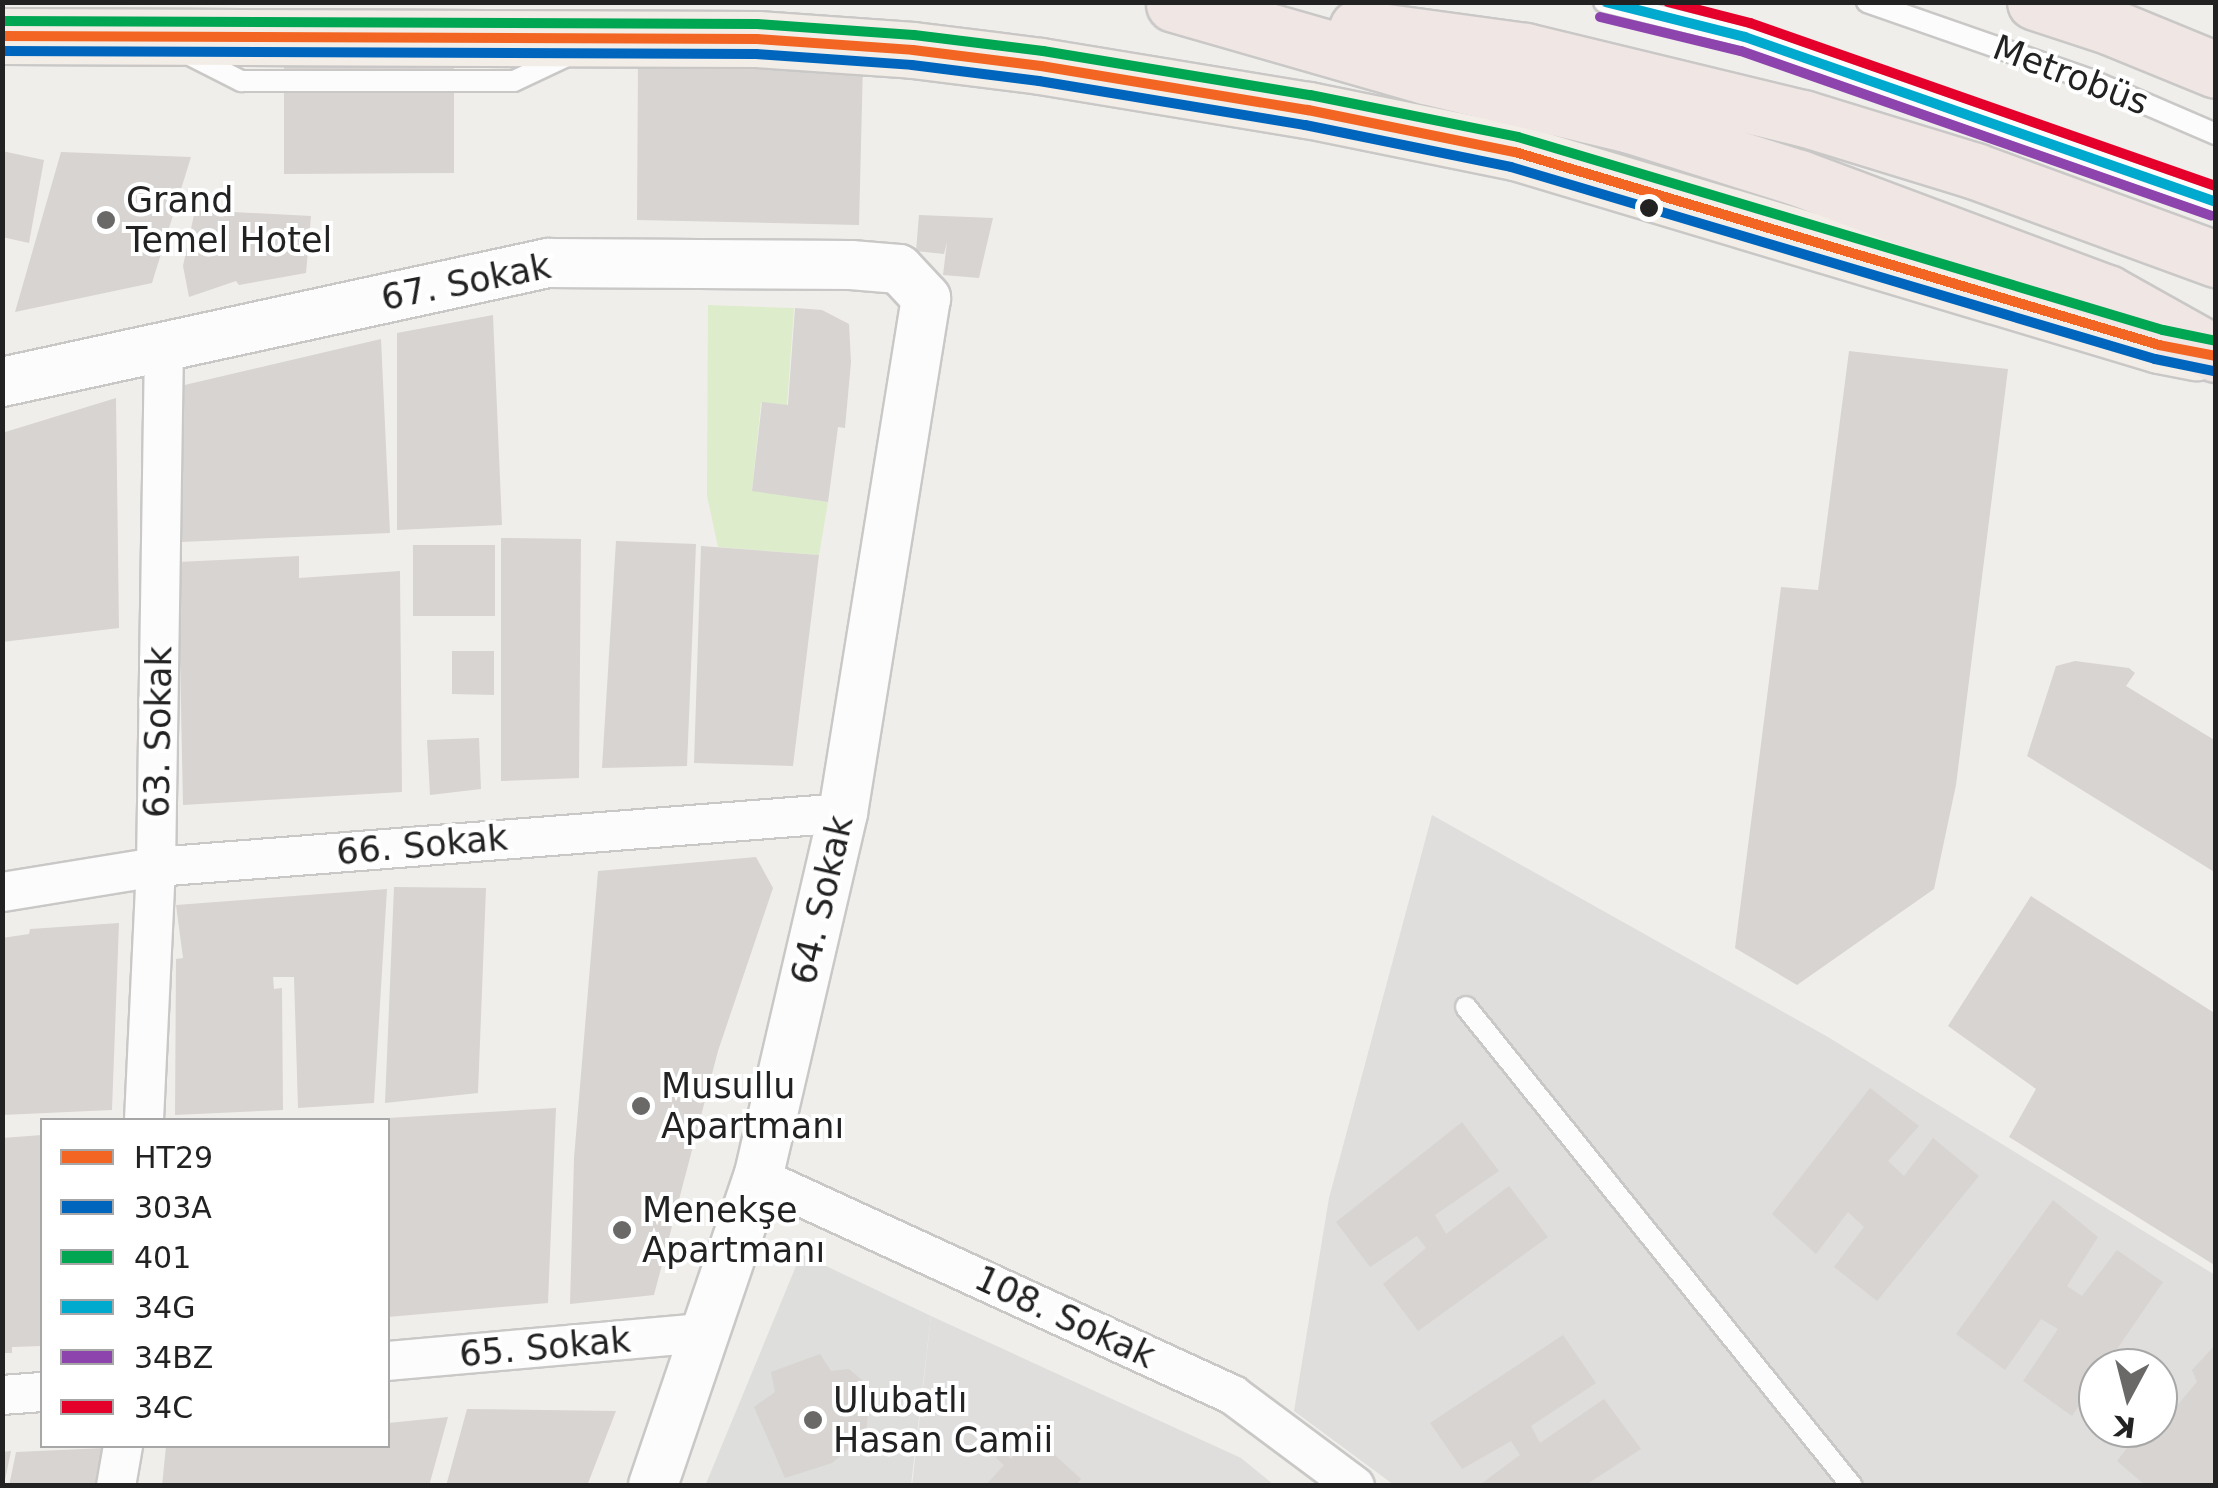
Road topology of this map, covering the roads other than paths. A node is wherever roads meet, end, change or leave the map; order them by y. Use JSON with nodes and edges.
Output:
{"nodes":[{"id":1,"x":1604,"y":2,"type":"edge"},
{"id":2,"x":1868,"y":2,"type":"edge"},
{"id":3,"x":2035,"y":2,"type":"edge"},
{"id":4,"x":1166,"y":3,"type":"edge"},
{"id":5,"x":2090,"y":15,"type":"edge"},
{"id":6,"x":2,"y":36,"type":"edge"},
{"id":7,"x":2216,"y":70,"type":"edge"},
{"id":8,"x":2216,"y":134,"type":"edge"},
{"id":9,"x":2216,"y":202,"type":"edge"},
{"id":10,"x":2216,"y":259,"type":"edge"},
{"id":11,"x":926,"y":298,"type":"joint"},
{"id":12,"x":164,"y":344,"type":"junction"},
{"id":13,"x":2216,"y":354,"type":"edge"},
{"id":14,"x":2,"y":382,"type":"edge"},
{"id":15,"x":843,"y":813,"type":"junction"},
{"id":16,"x":156,"y":868,"type":"junction"},
{"id":17,"x":2,"y":892,"type":"edge"},
{"id":18,"x":1466,"y":1007,"type":"dead end"},
{"id":19,"x":144,"y":1118,"type":"edge"},
{"id":20,"x":758,"y":1177,"type":"junction"},
{"id":21,"x":702,"y":1332,"type":"junction"},
{"id":22,"x":390,"y":1361,"type":"edge"},
{"id":23,"x":40,"y":1392,"type":"edge"},
{"id":24,"x":2,"y":1395,"type":"edge"},
{"id":25,"x":123,"y":1448,"type":"edge"},
{"id":26,"x":116,"y":1486,"type":"edge"},
{"id":27,"x":653,"y":1486,"type":"edge"},
{"id":28,"x":1356,"y":1486,"type":"edge"},
{"id":29,"x":1852,"y":1486,"type":"edge"}],
"edges":[{"from":1,"to":9,"type":"lane","name":"Metrobüs"},
{"from":2,"to":8,"type":"lane","name":"Metrobüs"},
{"from":3,"to":5,"type":"highway"},
{"from":4,"to":10,"type":"highway"},
{"from":4,"to":13,"type":"highway"},
{"from":5,"to":7,"type":"highway"},
{"from":6,"to":13,"type":"main road"},
{"from":11,"to":12,"type":"street","name":"67. Sokak"},
{"from":11,"to":15,"type":"street","name":"64. Sokak"},
{"from":12,"to":14,"type":"street","name":"67. Sokak"},
{"from":12,"to":16,"type":"street","name":"63. Sokak"},
{"from":15,"to":16,"type":"street","name":"66. Sokak"},
{"from":15,"to":20,"type":"street","name":"64. Sokak"},
{"from":16,"to":17,"type":"street","name":"66. Sokak"},
{"from":16,"to":19,"type":"street","name":"63. Sokak"},
{"from":18,"to":29,"type":"lane"},
{"from":20,"to":21,"type":"street","name":"64. Sokak"},
{"from":20,"to":28,"type":"street","name":"108. Sokak"},
{"from":21,"to":22,"type":"street","name":"65. Sokak"},
{"from":21,"to":27,"type":"street","name":"64. Sokak"},
{"from":23,"to":24,"type":"street"},
{"from":25,"to":26,"type":"street"}]}
